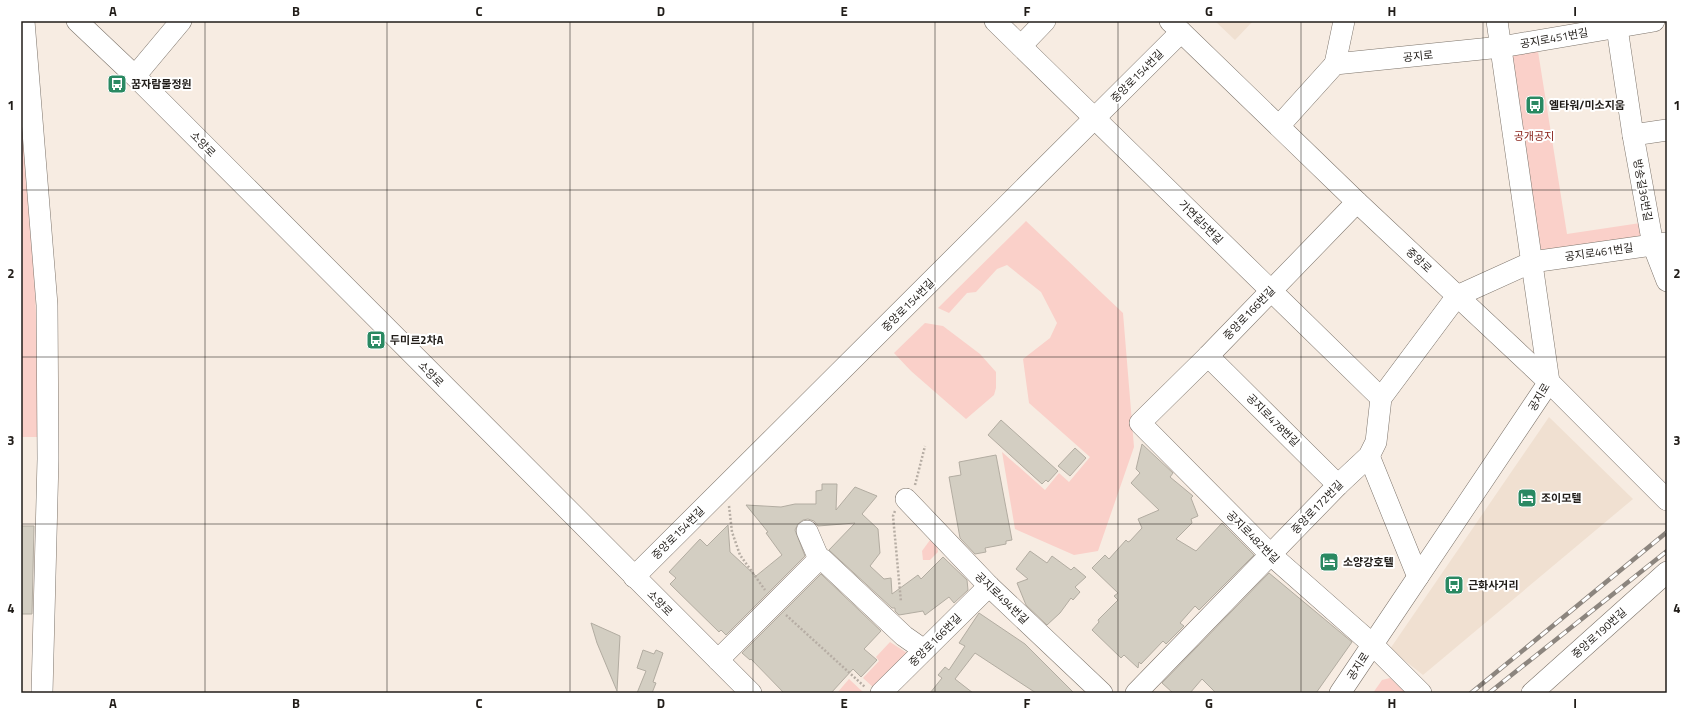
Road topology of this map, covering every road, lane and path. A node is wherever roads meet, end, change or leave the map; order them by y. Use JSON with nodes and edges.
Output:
{"nodes":[{"id":1,"x":24,"y":21,"type":"edge"},
{"id":2,"x":77,"y":21,"type":"edge"},
{"id":3,"x":181,"y":21,"type":"edge"},
{"id":4,"x":995,"y":21,"type":"edge"},
{"id":5,"x":1045,"y":21,"type":"edge"},
{"id":6,"x":1344,"y":21,"type":"edge"},
{"id":7,"x":1497,"y":21,"type":"edge"},
{"id":8,"x":1654,"y":21,"type":"edge"},
{"id":9,"x":1616,"y":24,"type":"edge"},
{"id":10,"x":1176,"y":26,"type":"edge"},
{"id":11,"x":1021,"y":46,"type":"junction"},
{"id":12,"x":1501,"y":47,"type":"junction"},
{"id":13,"x":1335,"y":64,"type":"junction"},
{"id":14,"x":135,"y":76,"type":"junction"},
{"id":15,"x":1096,"y":118,"type":"junction"},
{"id":16,"x":1279,"y":126,"type":"junction"},
{"id":17,"x":1667,"y":130,"type":"edge"},
{"id":18,"x":1633,"y":135,"type":"junction"},
{"id":19,"x":1357,"y":202,"type":"junction"},
{"id":20,"x":1660,"y":244,"type":"edge"},
{"id":21,"x":1532,"y":262,"type":"junction"},
{"id":22,"x":1667,"y":281,"type":"edge"},
{"id":23,"x":1271,"y":291,"type":"junction"},
{"id":24,"x":1457,"y":296,"type":"junction"},
{"id":25,"x":1208,"y":356,"type":"junction"},
{"id":26,"x":1550,"y":382,"type":"junction"},
{"id":27,"x":1381,"y":398,"type":"junction"},
{"id":28,"x":1140,"y":423,"type":"joint"},
{"id":29,"x":1369,"y":456,"type":"junction"},
{"id":30,"x":1338,"y":485,"type":"junction"},
{"id":31,"x":1663,"y":489,"type":"edge"},
{"id":32,"x":906,"y":498,"type":"dead end"},
{"id":33,"x":807,"y":532,"type":"dead end"},
{"id":34,"x":1271,"y":555,"type":"junction"},
{"id":35,"x":819,"y":559,"type":"junction"},
{"id":36,"x":1667,"y":572,"type":"edge"},
{"id":37,"x":634,"y":577,"type":"junction"},
{"id":38,"x":1418,"y":577,"type":"junction"},
{"id":39,"x":989,"y":586,"type":"junction"},
{"id":40,"x":1372,"y":644,"type":"junction"},
{"id":41,"x":924,"y":650,"type":"junction"},
{"id":42,"x":718,"y":660,"type":"junction"},
{"id":43,"x":42,"y":693,"type":"edge"},
{"id":44,"x":752,"y":693,"type":"edge"},
{"id":45,"x":881,"y":693,"type":"edge"},
{"id":46,"x":1102,"y":693,"type":"edge"},
{"id":47,"x":1136,"y":693,"type":"edge"},
{"id":48,"x":1340,"y":693,"type":"edge"},
{"id":49,"x":1421,"y":693,"type":"edge"},
{"id":50,"x":1532,"y":693,"type":"edge"}],
"edges":[{"from":1,"to":43,"type":"street"},
{"from":2,"to":14,"type":"street","name":"소양로"},
{"from":3,"to":14,"type":"street"},
{"from":4,"to":11,"type":"street","name":"가연길5번길"},
{"from":5,"to":11,"type":"street"},
{"from":6,"to":13,"type":"street"},
{"from":7,"to":12,"type":"street","name":"공지로"},
{"from":8,"to":9,"type":"street","name":"공지로451번길"},
{"from":9,"to":12,"type":"street","name":"공지로451번길"},
{"from":9,"to":18,"type":"street","name":"방송길36번길"},
{"from":10,"to":15,"type":"street","name":"중앙로154번길"},
{"from":10,"to":16,"type":"street","name":"중앙로"},
{"from":11,"to":15,"type":"street","name":"가연길5번길"},
{"from":12,"to":13,"type":"street","name":"공지로"},
{"from":12,"to":21,"type":"street","name":"공지로"},
{"from":13,"to":16,"type":"street"},
{"from":14,"to":37,"type":"street","name":"소양로"},
{"from":15,"to":23,"type":"street","name":"가연길5번길"},
{"from":15,"to":37,"type":"street","name":"중앙로154번길"},
{"from":16,"to":19,"type":"street","name":"중앙로"},
{"from":17,"to":18,"type":"street"},
{"from":18,"to":20,"type":"street","name":"방송길36번길"},
{"from":19,"to":23,"type":"street","name":"중앙로166번길"},
{"from":19,"to":24,"type":"street","name":"중앙로"},
{"from":20,"to":21,"type":"street","name":"공지로461번길"},
{"from":20,"to":22,"type":"street","name":"방송길36번길"},
{"from":21,"to":24,"type":"street","name":"공지로461번길"},
{"from":21,"to":26,"type":"street","name":"공지로"},
{"from":23,"to":25,"type":"street","name":"중앙로166번길"},
{"from":23,"to":27,"type":"street","name":"가연길5번길"},
{"from":24,"to":26,"type":"street","name":"중앙로"},
{"from":24,"to":27,"type":"street"},
{"from":25,"to":28,"type":"street","name":"중앙로166번길"},
{"from":25,"to":30,"type":"street","name":"공지로478번길"},
{"from":26,"to":31,"type":"street","name":"중앙로"},
{"from":26,"to":38,"type":"street","name":"공지로"},
{"from":27,"to":29,"type":"street","name":"중앙로172번길"},
{"from":28,"to":34,"type":"street","name":"공지로482번길"},
{"from":29,"to":30,"type":"street","name":"중앙로172번길"},
{"from":29,"to":38,"type":"street"},
{"from":30,"to":34,"type":"street","name":"중앙로172번길"},
{"from":32,"to":39,"type":"street","name":"공지로494번길"},
{"from":33,"to":35,"type":"street"},
{"from":34,"to":40,"type":"street","name":"공지로482번길"},
{"from":34,"to":47,"type":"street","name":"중앙로172번길"},
{"from":35,"to":41,"type":"street"},
{"from":35,"to":42,"type":"street"},
{"from":36,"to":50,"type":"street","name":"중앙로190번길"},
{"from":37,"to":42,"type":"street","name":"소양로"},
{"from":38,"to":40,"type":"street","name":"공지로"},
{"from":39,"to":41,"type":"street","name":"중앙로166번길"},
{"from":39,"to":46,"type":"street","name":"공지로494번길"},
{"from":40,"to":48,"type":"street","name":"공지로"},
{"from":40,"to":49,"type":"street","name":"공지로482번길"},
{"from":41,"to":45,"type":"street","name":"중앙로166번길"},
{"from":42,"to":44,"type":"street","name":"소양로"}]}
